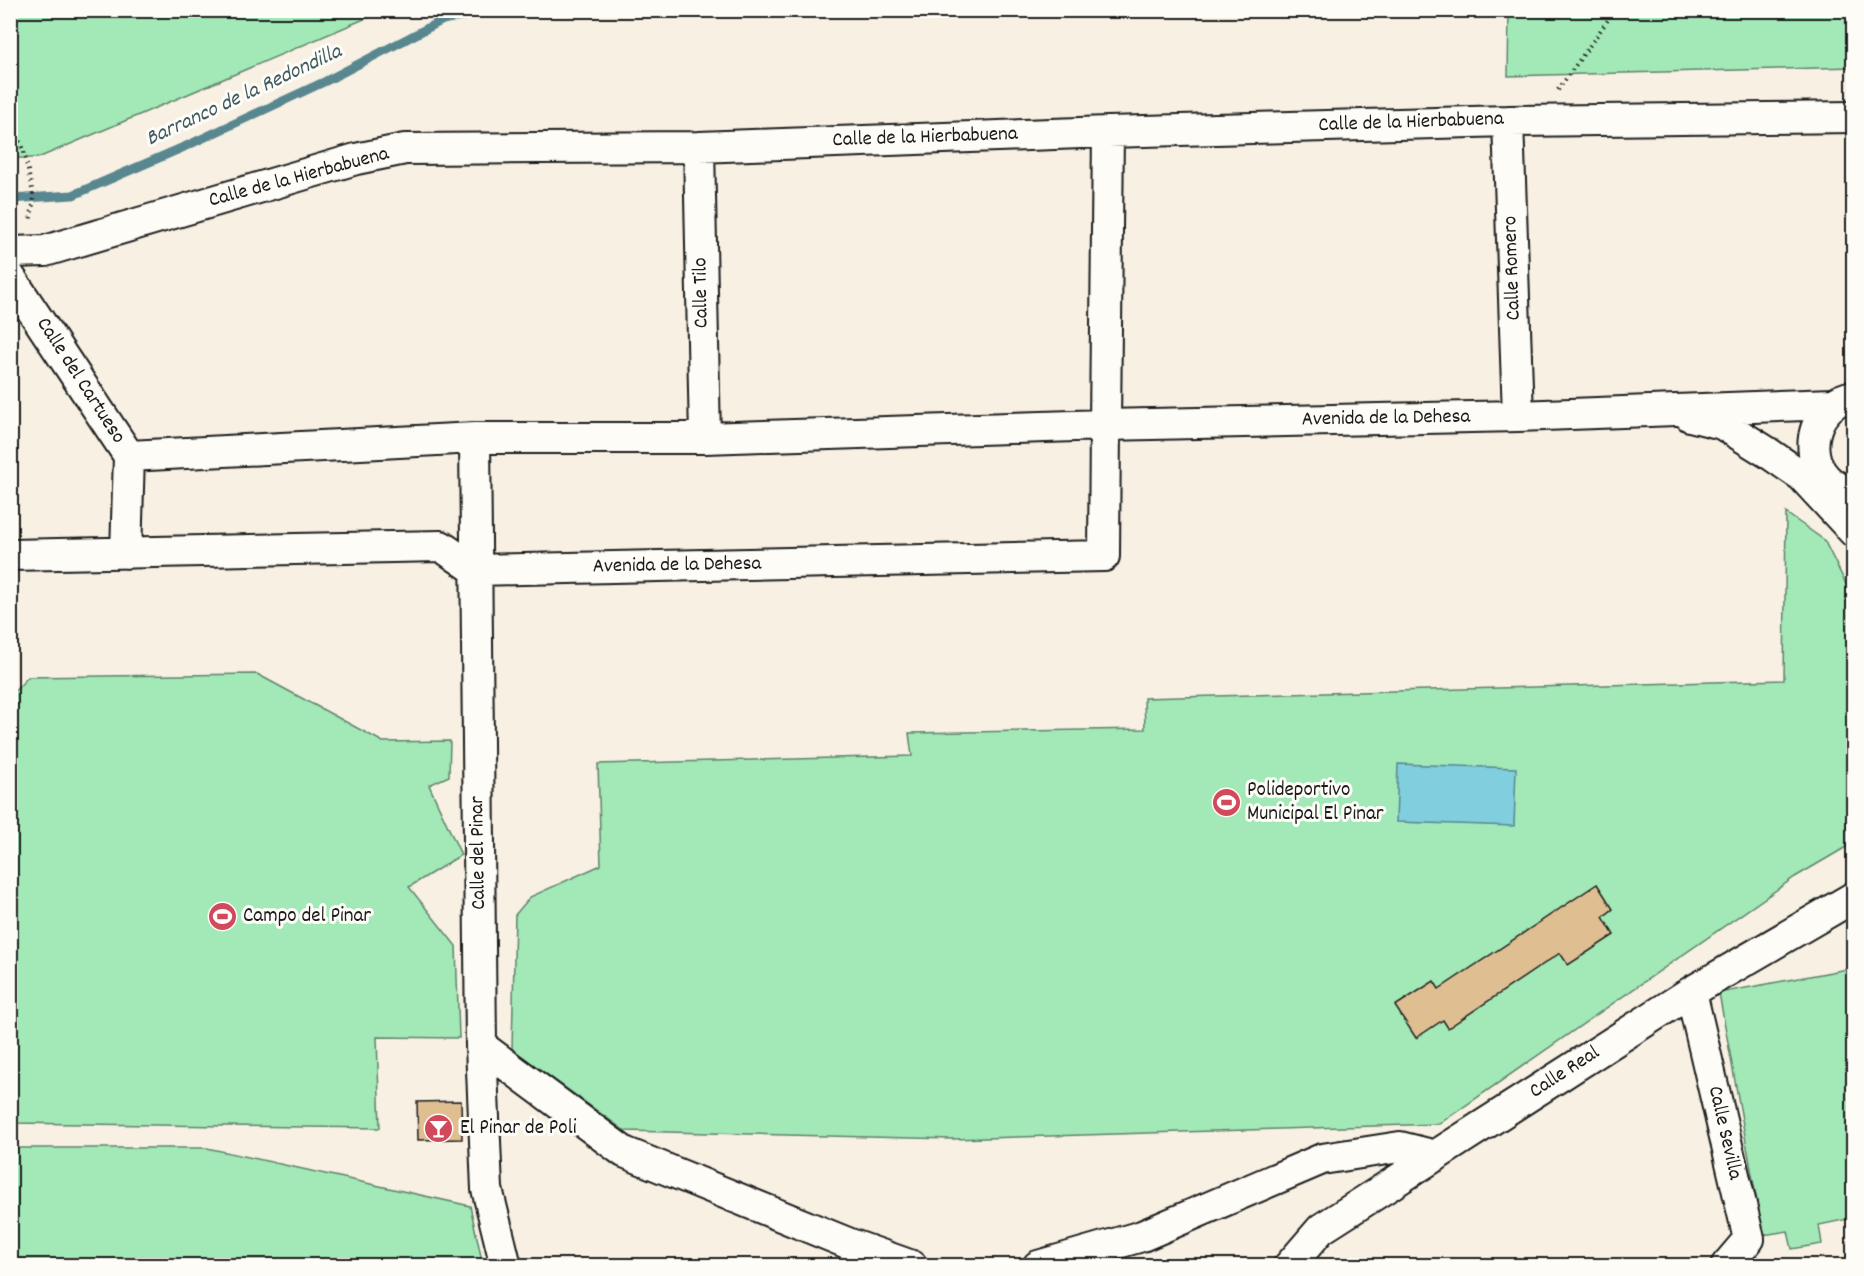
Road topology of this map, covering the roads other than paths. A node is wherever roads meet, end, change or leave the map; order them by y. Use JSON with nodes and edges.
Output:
{"nodes":[{"id":1,"x":1854,"y":117,"type":"edge"},
{"id":2,"x":1523,"y":120,"type":"junction"},
{"id":3,"x":1108,"y":132,"type":"junction"},
{"id":4,"x":699,"y":147,"type":"junction"},
{"id":5,"x":18,"y":252,"type":"edge"},
{"id":6,"x":10,"y":277,"type":"edge"},
{"id":7,"x":1843,"y":400,"type":"edge"},
{"id":8,"x":1667,"y":410,"type":"junction"},
{"id":9,"x":1518,"y":416,"type":"junction"},
{"id":10,"x":1106,"y":425,"type":"junction"},
{"id":11,"x":475,"y":438,"type":"junction"},
{"id":12,"x":705,"y":438,"type":"junction"},
{"id":13,"x":129,"y":456,"type":"junction"},
{"id":14,"x":1802,"y":476,"type":"junction"},
{"id":15,"x":1846,"y":491,"type":"edge"},
{"id":16,"x":1854,"y":532,"type":"edge"},
{"id":17,"x":126,"y":553,"type":"junction"},
{"id":18,"x":10,"y":555,"type":"edge"},
{"id":19,"x":476,"y":570,"type":"junction"},
{"id":20,"x":1854,"y":897,"type":"edge"},
{"id":21,"x":1691,"y":992,"type":"junction"},
{"id":22,"x":481,"y":1046,"type":"junction"},
{"id":23,"x":1436,"y":1156,"type":"junction"},
{"id":24,"x":506,"y":1266,"type":"edge"},
{"id":25,"x":912,"y":1266,"type":"edge"},
{"id":26,"x":1038,"y":1266,"type":"edge"},
{"id":27,"x":1289,"y":1266,"type":"edge"},
{"id":28,"x":1726,"y":1266,"type":"edge"}],
"edges":[{"from":1,"to":2,"type":"street","name":"Calle de la Hierbabuena"},
{"from":2,"to":3,"type":"street","name":"Calle de la Hierbabuena"},
{"from":2,"to":9,"type":"street","name":"Calle Romero"},
{"from":3,"to":4,"type":"street","name":"Calle de la Hierbabuena"},
{"from":3,"to":10,"type":"street"},
{"from":4,"to":5,"type":"street","name":"Calle de la Hierbabuena"},
{"from":4,"to":12,"type":"street","name":"Calle Tilo"},
{"from":6,"to":13,"type":"street","name":"Calle del Cartueso"},
{"from":7,"to":8,"type":"street","name":"Avenida de la Dehesa"},
{"from":7,"to":15,"type":"street"},
{"from":8,"to":9,"type":"street","name":"Avenida de la Dehesa"},
{"from":8,"to":14,"type":"street","name":"Avenida de la Dehesa"},
{"from":9,"to":10,"type":"street","name":"Avenida de la Dehesa"},
{"from":10,"to":12,"type":"street","name":"Avenida de la Dehesa"},
{"from":10,"to":19,"type":"street","name":"Avenida de la Dehesa"},
{"from":11,"to":12,"type":"street","name":"Avenida de la Dehesa"},
{"from":11,"to":13,"type":"street","name":"Avenida de la Dehesa"},
{"from":11,"to":19,"type":"street","name":"Calle del Pinar"},
{"from":13,"to":17,"type":"street"},
{"from":14,"to":15,"type":"street"},
{"from":14,"to":16,"type":"street"},
{"from":17,"to":18,"type":"street"},
{"from":17,"to":19,"type":"street"},
{"from":19,"to":22,"type":"street","name":"Calle del Pinar"},
{"from":20,"to":21,"type":"street","name":"Calle Real"},
{"from":21,"to":23,"type":"street","name":"Calle Real"},
{"from":21,"to":28,"type":"street","name":"Calle Sevilla"},
{"from":22,"to":24,"type":"street","name":"Calle del Pinar"},
{"from":22,"to":25,"type":"street"},
{"from":23,"to":26,"type":"street"},
{"from":23,"to":27,"type":"street","name":"Calle Real"}]}
